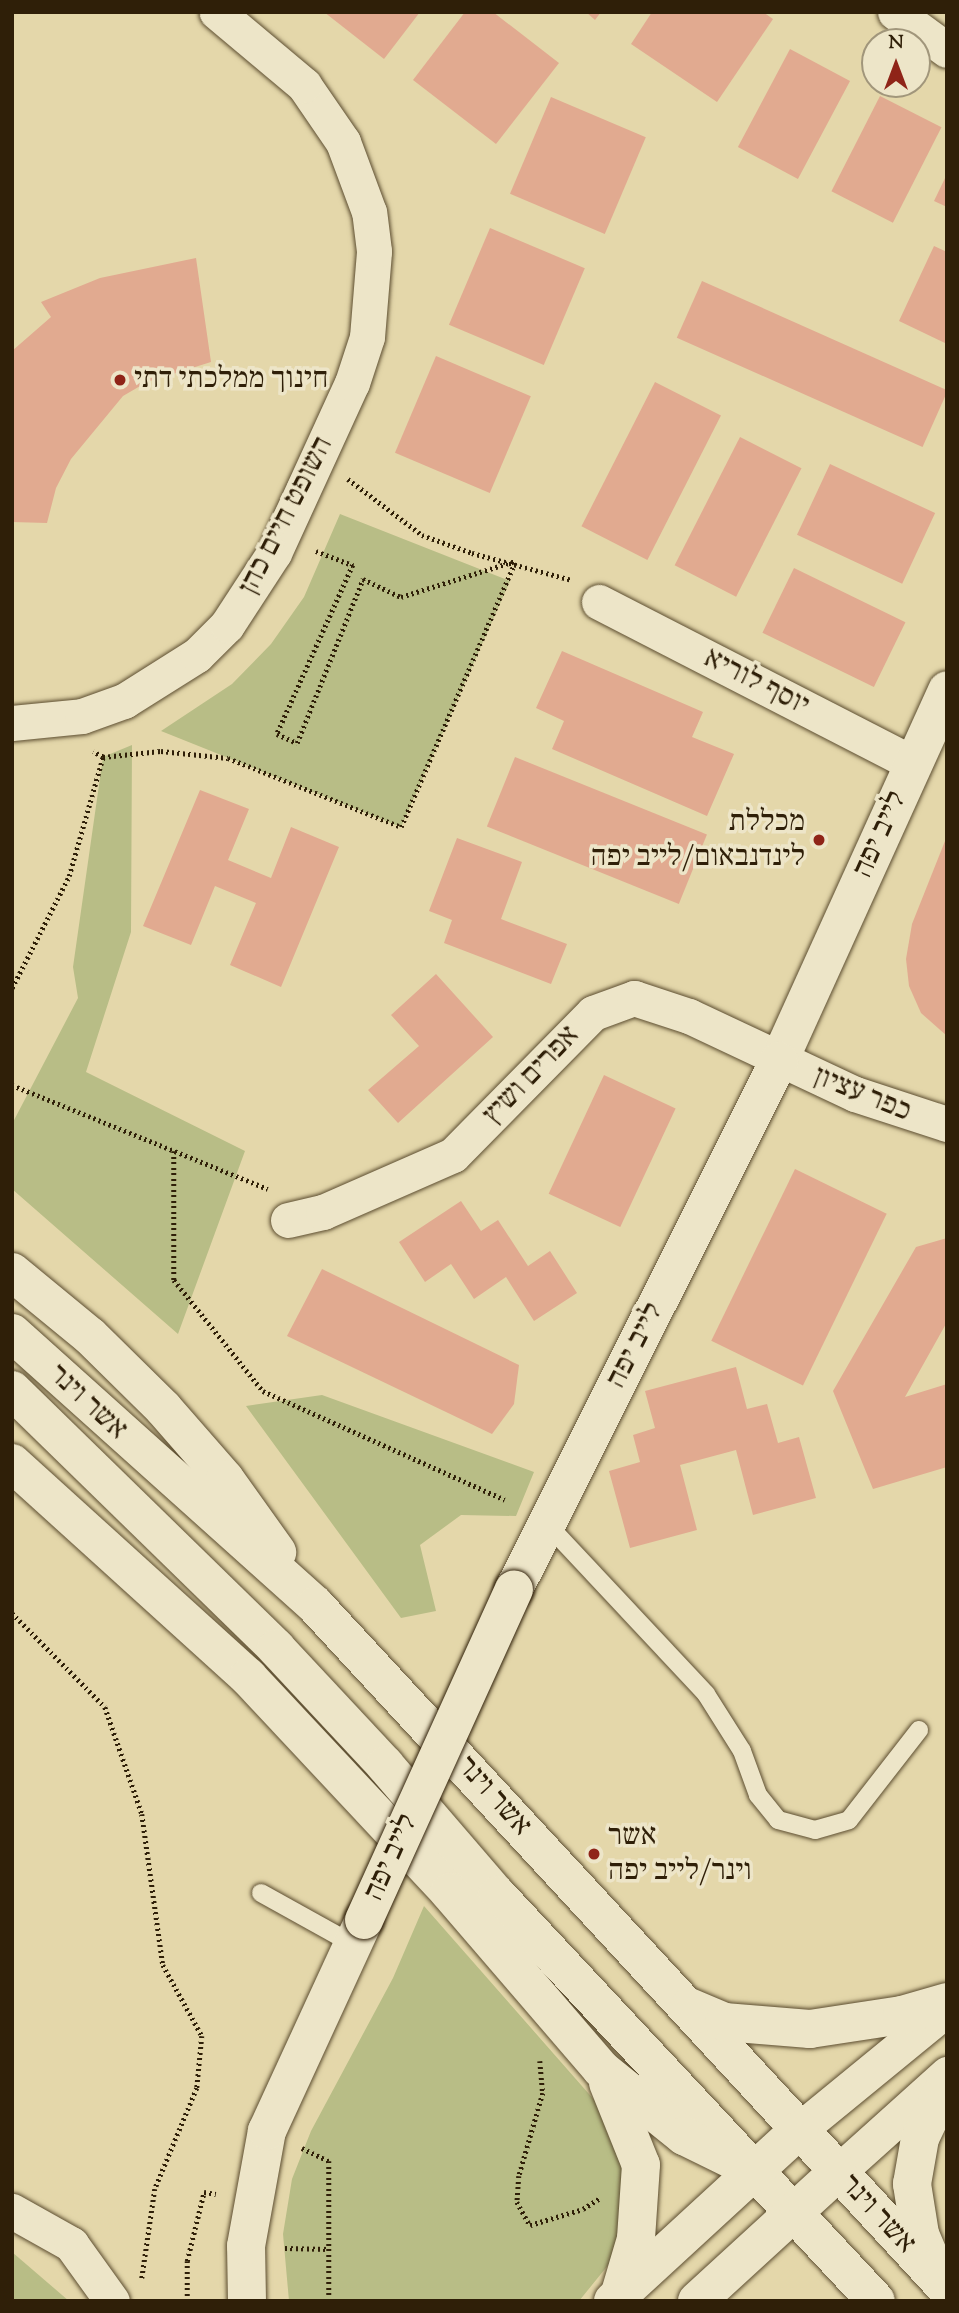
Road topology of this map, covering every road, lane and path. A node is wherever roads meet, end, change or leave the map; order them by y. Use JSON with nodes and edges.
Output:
{"nodes":[{"id":1,"x":217,"y":12,"type":"edge"},
{"id":2,"x":895,"y":12,"type":"edge"},
{"id":3,"x":947,"y":50,"type":"edge"},
{"id":4,"x":316,"y":461,"type":"junction"},
{"id":5,"x":281,"y":538,"type":"junction"},
{"id":6,"x":515,"y":561,"type":"junction"},
{"id":7,"x":599,"y":602,"type":"joint"},
{"id":8,"x":947,"y":690,"type":"edge"},
{"id":9,"x":24,"y":723,"type":"edge"},
{"id":10,"x":103,"y":757,"type":"junction"},
{"id":11,"x":914,"y":764,"type":"junction"},
{"id":12,"x":12,"y":988,"type":"edge"},
{"id":13,"x":779,"y":1061,"type":"junction"},
{"id":14,"x":12,"y":1085,"type":"edge"},
{"id":15,"x":947,"y":1124,"type":"edge"},
{"id":16,"x":174,"y":1151,"type":"junction"},
{"id":17,"x":288,"y":1220,"type":"joint"},
{"id":18,"x":12,"y":1272,"type":"edge"},
{"id":19,"x":12,"y":1333,"type":"edge"},
{"id":20,"x":12,"y":1390,"type":"edge"},
{"id":21,"x":12,"y":1463,"type":"edge"},
{"id":22,"x":505,"y":1500,"type":"dead end"},
{"id":23,"x":547,"y":1524,"type":"junction"},
{"id":24,"x":315,"y":1605,"type":"junction"},
{"id":25,"x":12,"y":1613,"type":"edge"},
{"id":26,"x":919,"y":1730,"type":"dead end"},
{"id":27,"x":261,"y":1894,"type":"dead end"},
{"id":28,"x":359,"y":1932,"type":"junction"},
{"id":29,"x":947,"y":2002,"type":"edge"},
{"id":30,"x":684,"y":2005,"type":"junction"},
{"id":31,"x":947,"y":2009,"type":"edge"},
{"id":32,"x":540,"y":2056,"type":"dead end"},
{"id":33,"x":601,"y":2068,"type":"junction"},
{"id":34,"x":947,"y":2074,"type":"edge"},
{"id":35,"x":947,"y":2082,"type":"edge"},
{"id":36,"x":799,"y":2130,"type":"junction"},
{"id":37,"x":312,"y":2153,"type":"dead end"},
{"id":38,"x":754,"y":2170,"type":"junction"},
{"id":39,"x":838,"y":2172,"type":"junction"},
{"id":40,"x":252,"y":2197,"type":"junction"},
{"id":41,"x":583,"y":2209,"type":"dead end"},
{"id":42,"x":12,"y":2211,"type":"edge"},
{"id":43,"x":793,"y":2212,"type":"junction"},
{"id":44,"x":945,"y":2288,"type":"edge"},
{"id":45,"x":125,"y":2295,"type":"edge"},
{"id":46,"x":616,"y":2297,"type":"edge"},
{"id":47,"x":187,"y":2301,"type":"edge"},
{"id":48,"x":247,"y":2301,"type":"edge"},
{"id":49,"x":329,"y":2301,"type":"edge"},
{"id":50,"x":697,"y":2301,"type":"edge"},
{"id":51,"x":876,"y":2301,"type":"edge"}],
"edges":[{"from":1,"to":4,"type":"street","name":"השופט חיים כהן"},
{"from":2,"to":3,"type":"street"},
{"from":4,"to":5,"type":"street","name":"השופט חיים כהן"},
{"from":4,"to":6,"type":"path"},
{"from":5,"to":6,"type":"path"},
{"from":5,"to":9,"type":"street","name":"השופט חיים כהן"},
{"from":6,"to":7,"type":"path"},
{"from":6,"to":10,"type":"path"},
{"from":7,"to":11,"type":"street","name":"יוסף לוריא"},
{"from":8,"to":11,"type":"main road","name":"לייב יפה"},
{"from":9,"to":10,"type":"path"},
{"from":10,"to":12,"type":"path"},
{"from":11,"to":13,"type":"main road","name":"לייב יפה"},
{"from":13,"to":15,"type":"street","name":"כפר עציון"},
{"from":13,"to":17,"type":"street","name":"אפרים ושיץ"},
{"from":13,"to":23,"type":"main road","name":"לייב יפה"},
{"from":14,"to":16,"type":"path"},
{"from":16,"to":17,"type":"path"},
{"from":16,"to":22,"type":"path"},
{"from":18,"to":24,"type":"main road"},
{"from":19,"to":24,"type":"main road","name":"אשר וינר"},
{"from":20,"to":38,"type":"main road","name":"אשר וינר"},
{"from":21,"to":33,"type":"main road"},
{"from":23,"to":26,"type":"lane"},
{"from":23,"to":28,"type":"main road","name":"לייב יפה","bridge":true},
{"from":24,"to":30,"type":"main road","name":"אשר וינר"},
{"from":25,"to":45,"type":"path"},
{"from":27,"to":28,"type":"lane"},
{"from":28,"to":40,"type":"main road","name":"לייב יפה"},
{"from":29,"to":30,"type":"main road"},
{"from":30,"to":36,"type":"main road","name":"אשר וינר"},
{"from":31,"to":36,"type":"street"},
{"from":32,"to":41,"type":"path"},
{"from":33,"to":38,"type":"main road"},
{"from":33,"to":46,"type":"main road"},
{"from":34,"to":39,"type":"street"},
{"from":35,"to":44,"type":"main road"},
{"from":36,"to":38,"type":"main road"},
{"from":36,"to":39,"type":"main road","name":"אשר וינר"},
{"from":37,"to":49,"type":"path"},
{"from":38,"to":43,"type":"main road","name":"אשר וינר"},
{"from":38,"to":46,"type":"main road"},
{"from":39,"to":43,"type":"main road"},
{"from":39,"to":44,"type":"main road","name":"אשר וינר"},
{"from":40,"to":47,"type":"path"},
{"from":40,"to":48,"type":"main road","name":"לייב יפה"},
{"from":42,"to":45,"type":"street"},
{"from":43,"to":50,"type":"main road"},
{"from":43,"to":51,"type":"main road","name":"אשר וינר"}]}
